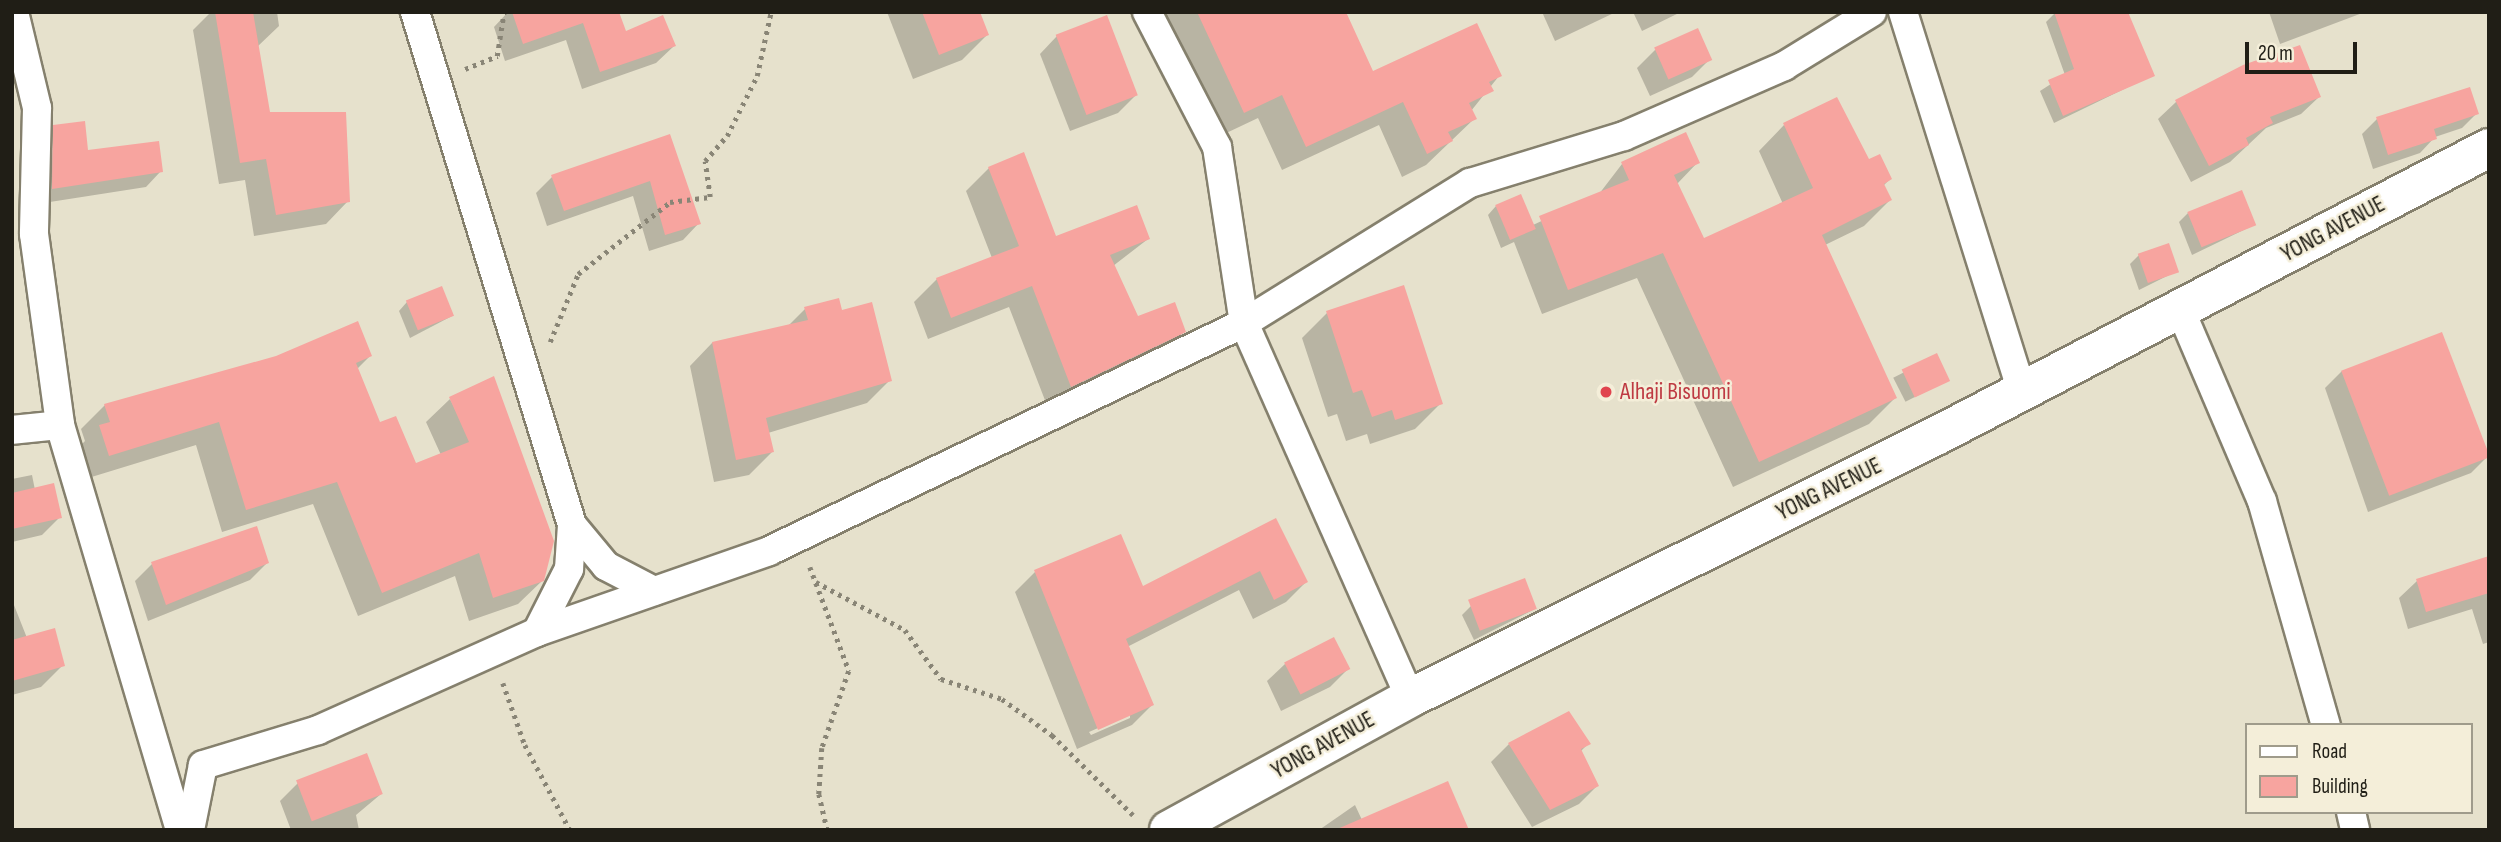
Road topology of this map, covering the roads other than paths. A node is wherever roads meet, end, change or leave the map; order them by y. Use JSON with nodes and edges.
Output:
{"nodes":[{"id":1,"x":14,"y":12,"type":"edge"},
{"id":2,"x":415,"y":12,"type":"edge"},
{"id":3,"x":1147,"y":12,"type":"edge"},
{"id":4,"x":1871,"y":12,"type":"edge"},
{"id":5,"x":1903,"y":12,"type":"edge"},
{"id":6,"x":2489,"y":148,"type":"edge"},
{"id":7,"x":2180,"y":309,"type":"junction"},
{"id":8,"x":1244,"y":323,"type":"junction"},
{"id":9,"x":2022,"y":391,"type":"junction"},
{"id":10,"x":60,"y":425,"type":"junction"},
{"id":11,"x":12,"y":430,"type":"edge"},
{"id":12,"x":572,"y":525,"type":"junction"},
{"id":13,"x":654,"y":591,"type":"junction"},
{"id":14,"x":537,"y":632,"type":"junction"},
{"id":15,"x":1410,"y":698,"type":"junction"},
{"id":16,"x":2325,"y":723,"type":"edge"},
{"id":17,"x":1155,"y":826,"type":"edge"},
{"id":18,"x":180,"y":830,"type":"edge"},
{"id":19,"x":190,"y":830,"type":"edge"}],
"edges":[{"from":1,"to":10,"type":"street"},
{"from":2,"to":12,"type":"street"},
{"from":3,"to":8,"type":"street"},
{"from":4,"to":8,"type":"street"},
{"from":5,"to":9,"type":"street"},
{"from":6,"to":7,"type":"street","name":"YONG AVENUE"},
{"from":7,"to":9,"type":"street","name":"YONG AVENUE"},
{"from":7,"to":16,"type":"street"},
{"from":8,"to":13,"type":"street"},
{"from":8,"to":15,"type":"street"},
{"from":9,"to":15,"type":"street","name":"YONG AVENUE"},
{"from":10,"to":11,"type":"street"},
{"from":10,"to":18,"type":"street"},
{"from":12,"to":13,"type":"street"},
{"from":12,"to":14,"type":"street"},
{"from":13,"to":14,"type":"street"},
{"from":14,"to":19,"type":"street"},
{"from":15,"to":17,"type":"street","name":"YONG AVENUE"}]}
